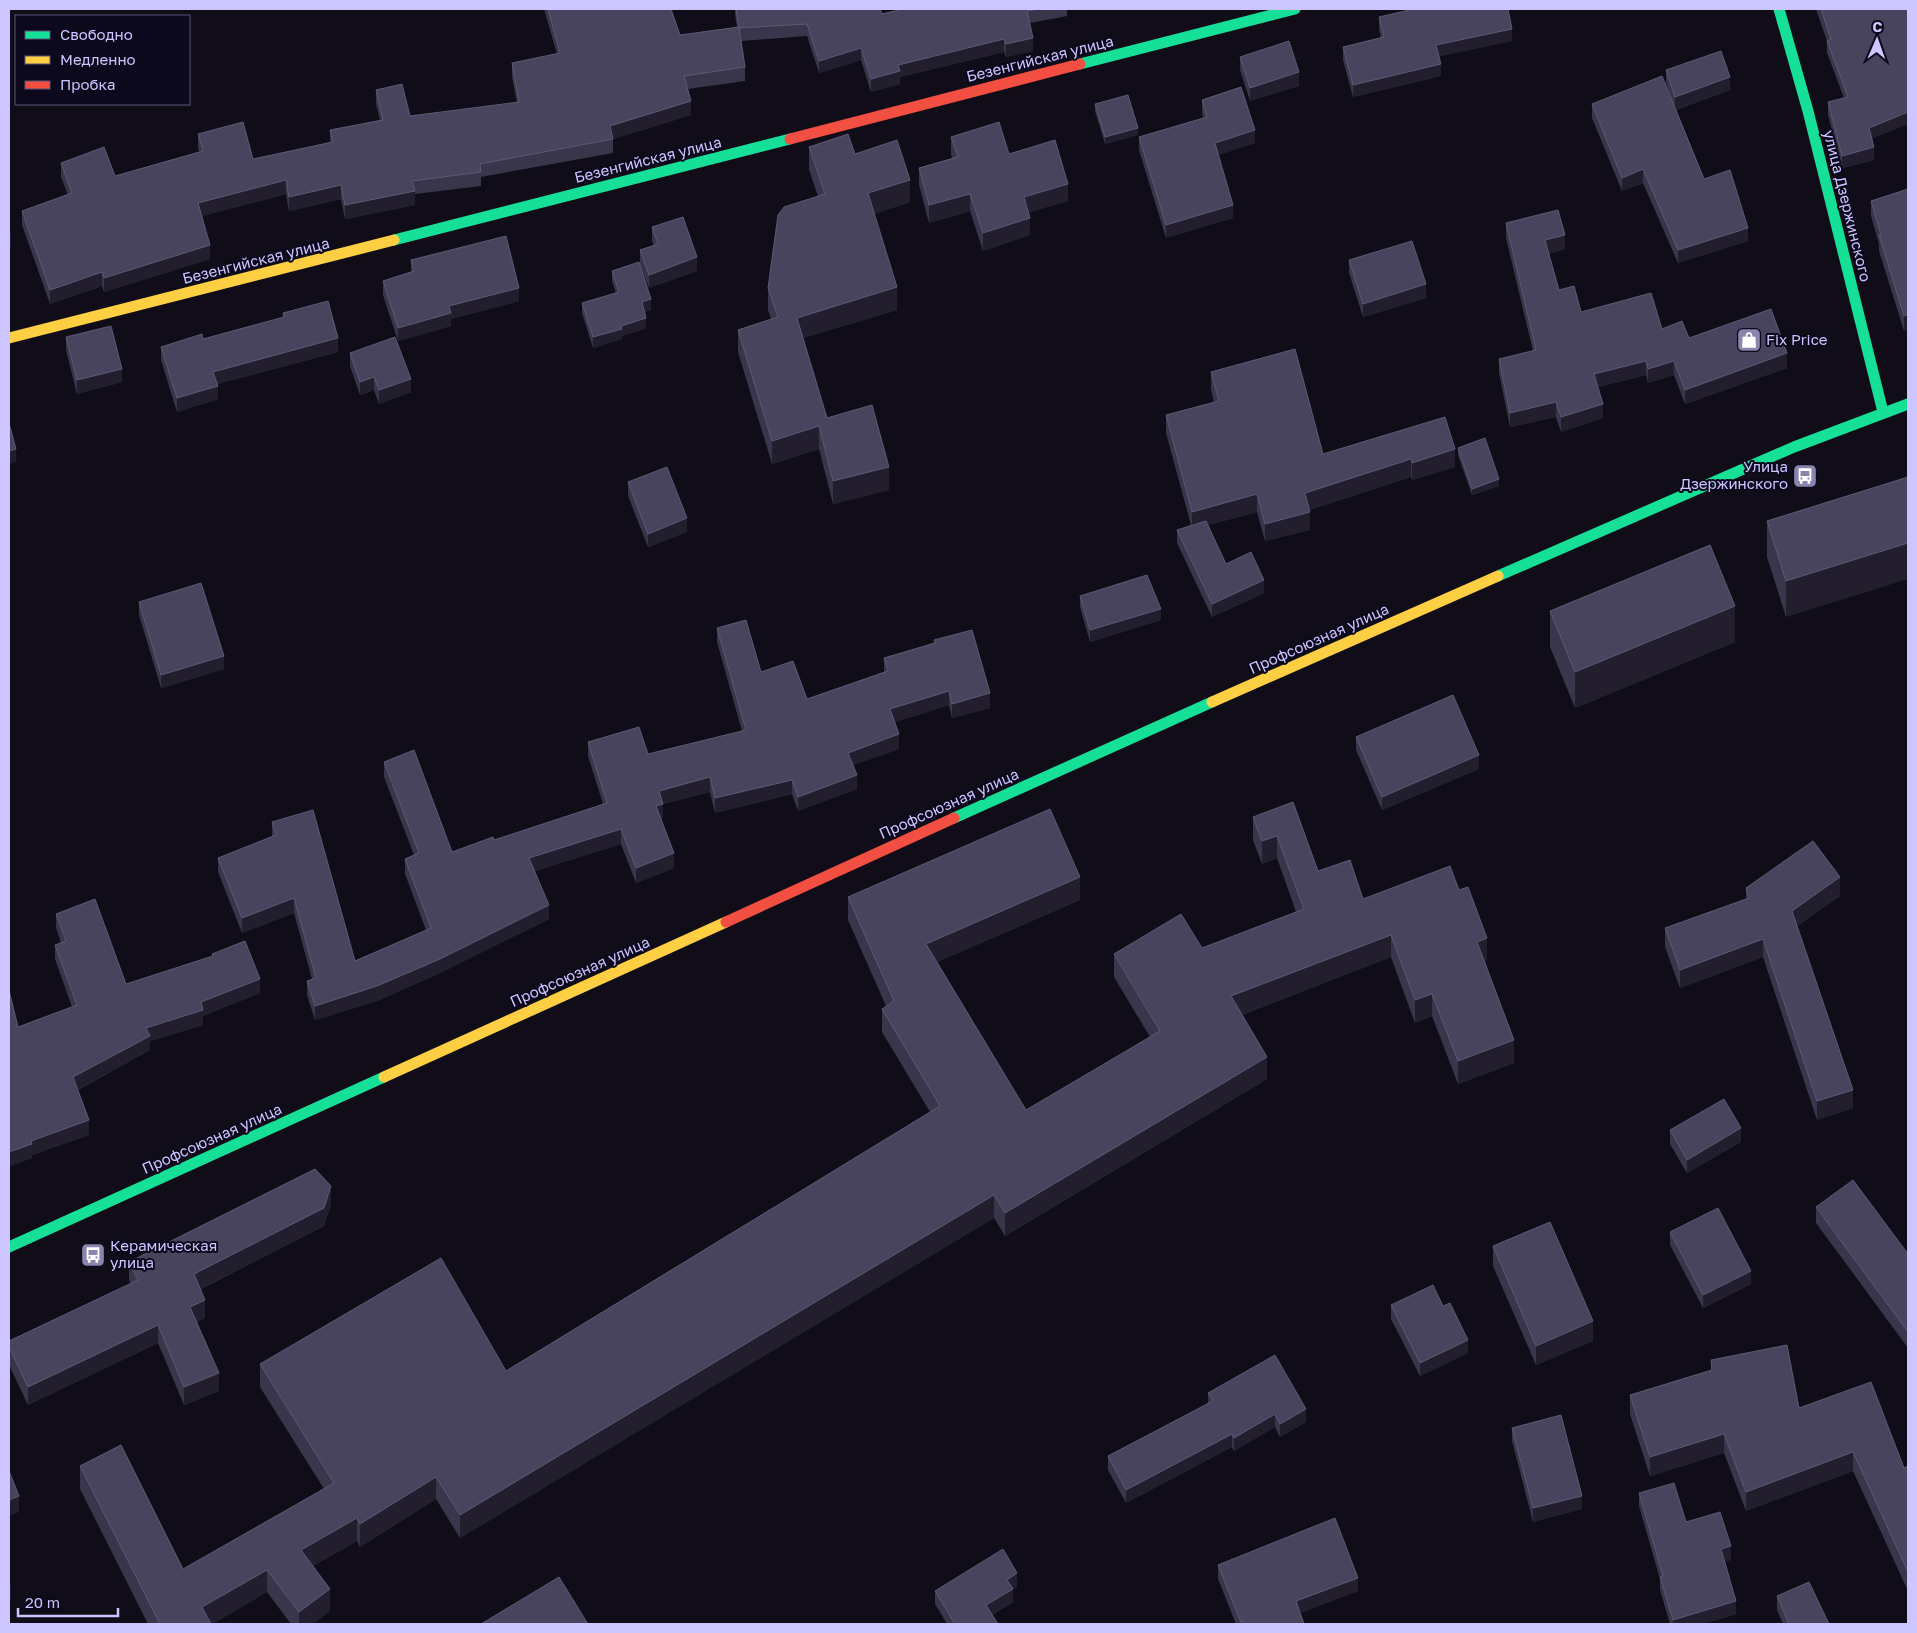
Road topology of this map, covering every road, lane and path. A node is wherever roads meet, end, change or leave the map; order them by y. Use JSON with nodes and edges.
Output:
{"nodes":[{"id":1,"x":1294,"y":9,"type":"edge"},
{"id":2,"x":1779,"y":9,"type":"edge"},
{"id":3,"x":9,"y":338,"type":"edge"},
{"id":4,"x":1908,"y":404,"type":"edge"},
{"id":5,"x":1883,"y":412,"type":"junction"},
{"id":6,"x":9,"y":1247,"type":"edge"}],
"edges":[{"from":1,"to":3,"type":"street","name":"Безенгийская улица"},
{"from":2,"to":5,"type":"street","name":"улица Дзержинского"},
{"from":4,"to":5,"type":"street","name":"Профсоюзная улица"},
{"from":5,"to":6,"type":"street","name":"Профсоюзная улица"}]}
